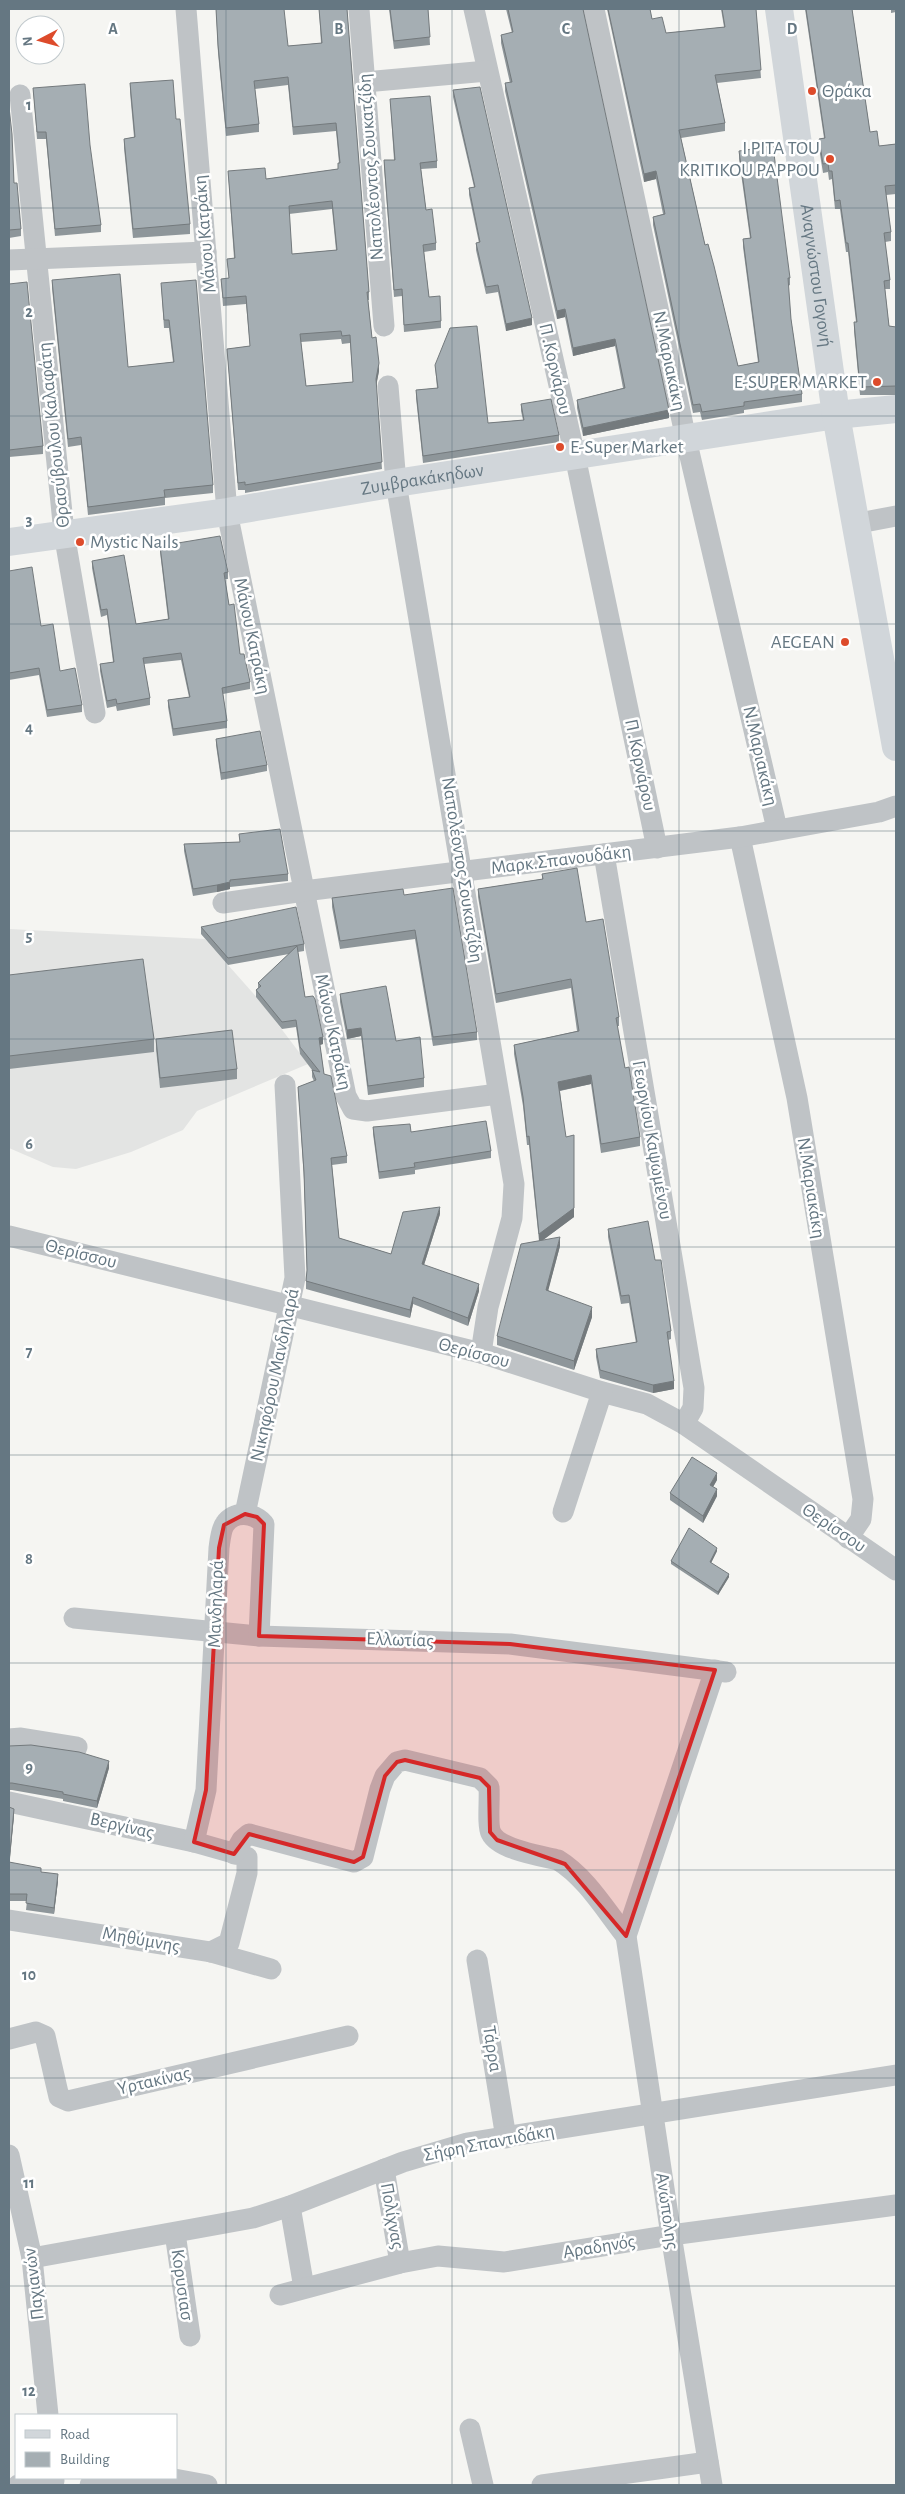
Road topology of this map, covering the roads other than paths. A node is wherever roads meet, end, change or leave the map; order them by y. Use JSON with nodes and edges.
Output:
{"nodes":[{"id":1,"x":186,"y":9,"type":"edge"},
{"id":2,"x":359,"y":9,"type":"edge"},
{"id":3,"x":474,"y":9,"type":"edge"},
{"id":4,"x":594,"y":9,"type":"edge"},
{"id":5,"x":779,"y":9,"type":"edge"},
{"id":6,"x":487,"y":71,"type":"junction"},
{"id":7,"x":364,"y":82,"type":"junction"},
{"id":8,"x":20,"y":95,"type":"dead end"},
{"id":9,"x":206,"y":252,"type":"junction"},
{"id":10,"x":9,"y":260,"type":"edge"},
{"id":11,"x":36,"y":260,"type":"junction"},
{"id":12,"x":384,"y":326,"type":"dead end"},
{"id":13,"x":388,"y":386,"type":"dead end"},
{"id":14,"x":896,"y":409,"type":"edge"},
{"id":15,"x":836,"y":415,"type":"junction"},
{"id":16,"x":686,"y":439,"type":"junction"},
{"id":17,"x":575,"y":456,"type":"junction"},
{"id":18,"x":396,"y":483,"type":"junction"},
{"id":19,"x":226,"y":512,"type":"junction"},
{"id":20,"x":896,"y":516,"type":"edge"},
{"id":21,"x":854,"y":524,"type":"junction"},
{"id":22,"x":64,"y":533,"type":"junction"},
{"id":23,"x":9,"y":542,"type":"edge"},
{"id":24,"x":889,"y":672,"type":"edge"},
{"id":25,"x":95,"y":713,"type":"dead end"},
{"id":26,"x":896,"y":747,"type":"edge"},
{"id":27,"x":896,"y":806,"type":"edge"},
{"id":28,"x":777,"y":829,"type":"junction"},
{"id":29,"x":740,"y":837,"type":"junction"},
{"id":30,"x":657,"y":848,"type":"junction"},
{"id":31,"x":604,"y":854,"type":"junction"},
{"id":32,"x":463,"y":872,"type":"junction"},
{"id":33,"x":304,"y":891,"type":"junction"},
{"id":34,"x":223,"y":904,"type":"dead end"},
{"id":35,"x":285,"y":1085,"type":"dead end"},
{"id":36,"x":498,"y":1094,"type":"junction"},
{"id":37,"x":9,"y":1236,"type":"edge"},
{"id":38,"x":291,"y":1307,"type":"junction"},
{"id":39,"x":481,"y":1353,"type":"junction"},
{"id":40,"x":602,"y":1392,"type":"junction"},
{"id":41,"x":684,"y":1424,"type":"junction"},
{"id":42,"x":563,"y":1512,"type":"dead end"},
{"id":43,"x":246,"y":1514,"type":"junction"},
{"id":44,"x":848,"y":1538,"type":"junction"},
{"id":45,"x":896,"y":1570,"type":"edge"},
{"id":46,"x":74,"y":1618,"type":"dead end"},
{"id":47,"x":216,"y":1631,"type":"junction"},
{"id":48,"x":259,"y":1636,"type":"junction"},
{"id":49,"x":9,"y":1739,"type":"edge"},
{"id":50,"x":77,"y":1747,"type":"dead end"},
{"id":51,"x":9,"y":1802,"type":"edge"},
{"id":52,"x":194,"y":1842,"type":"junction"},
{"id":53,"x":234,"y":1854,"type":"junction"},
{"id":54,"x":9,"y":1920,"type":"edge"},
{"id":55,"x":626,"y":1936,"type":"junction"},
{"id":56,"x":211,"y":1952,"type":"junction"},
{"id":57,"x":477,"y":1960,"type":"dead end"},
{"id":58,"x":271,"y":1969,"type":"dead end"},
{"id":59,"x":348,"y":2036,"type":"dead end"},
{"id":60,"x":9,"y":2039,"type":"edge"},
{"id":61,"x":896,"y":2075,"type":"edge"},
{"id":62,"x":653,"y":2113,"type":"junction"},
{"id":63,"x":506,"y":2138,"type":"junction"},
{"id":64,"x":9,"y":2154,"type":"edge"},
{"id":65,"x":384,"y":2169,"type":"junction"},
{"id":66,"x":896,"y":2205,"type":"edge"},
{"id":67,"x":290,"y":2206,"type":"junction"},
{"id":68,"x":175,"y":2233,"type":"junction"},
{"id":69,"x":671,"y":2235,"type":"junction"},
{"id":70,"x":32,"y":2258,"type":"junction"},
{"id":71,"x":400,"y":2263,"type":"junction"},
{"id":72,"x":304,"y":2288,"type":"junction"},
{"id":73,"x":280,"y":2295,"type":"dead end"},
{"id":74,"x":190,"y":2336,"type":"dead end"},
{"id":75,"x":48,"y":2414,"type":"edge"},
{"id":76,"x":470,"y":2428,"type":"dead end"},
{"id":77,"x":708,"y":2462,"type":"junction"},
{"id":78,"x":158,"y":2479,"type":"edge"},
{"id":79,"x":174,"y":2479,"type":"edge"},
{"id":80,"x":54,"y":2481,"type":"edge"},
{"id":81,"x":18,"y":2485,"type":"edge"},
{"id":82,"x":90,"y":2485,"type":"edge"},
{"id":83,"x":205,"y":2485,"type":"edge"},
{"id":84,"x":483,"y":2485,"type":"edge"},
{"id":85,"x":542,"y":2485,"type":"edge"},
{"id":86,"x":712,"y":2485,"type":"edge"}],
"edges":[{"from":1,"to":9,"type":"street","name":"Μάνου Κατράκη"},
{"from":2,"to":7,"type":"street","name":"Ναπολέοντος Σουκατζίδη"},
{"from":3,"to":6,"type":"street","name":"Π .Κορνάρου"},
{"from":4,"to":16,"type":"street","name":"Ν.Μαριακάκη"},
{"from":5,"to":15,"type":"main road","name":"Αναγνώστου Γογονή"},
{"from":6,"to":7,"type":"street"},
{"from":6,"to":17,"type":"street","name":"Π .Κορνάρου"},
{"from":7,"to":12,"type":"street","name":"Ναπολέοντος Σουκατζίδη"},
{"from":8,"to":11,"type":"street","name":"Θρασύβουλου Καλαφάτη"},
{"from":9,"to":11,"type":"street"},
{"from":9,"to":19,"type":"street","name":"Μάνου Κατράκη"},
{"from":10,"to":11,"type":"street"},
{"from":11,"to":22,"type":"street","name":"Θρασύβουλου Καλαφάτη"},
{"from":13,"to":18,"type":"street","name":"Ναπολέοντος Σουκατζίδη"},
{"from":14,"to":15,"type":"main road","name":"Ζυμβρακάκηδων"},
{"from":15,"to":16,"type":"main road","name":"Ζυμβρακάκηδων"},
{"from":15,"to":21,"type":"main road","name":"Αναγνώστου Γογονή"},
{"from":16,"to":17,"type":"main road","name":"Ζυμβρακάκηδων"},
{"from":16,"to":28,"type":"street","name":"Ν.Μαριακάκη"},
{"from":17,"to":18,"type":"main road","name":"Ζυμβρακάκηδων"},
{"from":17,"to":30,"type":"street","name":"Π .Κορνάρου"},
{"from":18,"to":19,"type":"main road","name":"Ζυμβρακάκηδων"},
{"from":18,"to":32,"type":"street","name":"Ναπολέοντος Σουκατζίδη"},
{"from":19,"to":22,"type":"main road","name":"Ζυμβρακάκηδων"},
{"from":19,"to":33,"type":"street","name":"Μάνου Κατράκη"},
{"from":20,"to":21,"type":"street"},
{"from":21,"to":24,"type":"main road","name":"Αναγνώστου Γογονή"},
{"from":22,"to":23,"type":"main road","name":"Ζυμβρακάκηδων"},
{"from":22,"to":25,"type":"street","name":"Θρασύβουλου Καλαφάτη"},
{"from":24,"to":26,"type":"main road","name":"Αναγνώστου Γογονή"},
{"from":27,"to":28,"type":"street","name":"Μαρκ.Σπανουδάκη"},
{"from":28,"to":29,"type":"street","name":"Μαρκ.Σπανουδάκη"},
{"from":29,"to":30,"type":"street","name":"Μαρκ.Σπανουδάκη"},
{"from":29,"to":44,"type":"street","name":"Ν.Μαριακάκη"},
{"from":30,"to":31,"type":"street","name":"Μαρκ.Σπανουδάκη"},
{"from":31,"to":32,"type":"street","name":"Μαρκ.Σπανουδάκη"},
{"from":31,"to":41,"type":"street","name":"Γεωργίου Καψωμένου"},
{"from":32,"to":33,"type":"street","name":"Μαρκ.Σπανουδάκη"},
{"from":32,"to":36,"type":"street","name":"Ναπολέοντος Σουκατζίδη"},
{"from":33,"to":34,"type":"street","name":"Μαρκ.Σπανουδάκη"},
{"from":33,"to":36,"type":"street","name":"Μάνου Κατράκη"},
{"from":35,"to":38,"type":"street","name":"Νικηφόρου Μανδηλαρά"},
{"from":36,"to":39,"type":"street","name":"Ναπολέοντος Σουκατζίδη"},
{"from":37,"to":38,"type":"street","name":"Θερίσσου"},
{"from":38,"to":39,"type":"street","name":"Θερίσσου"},
{"from":38,"to":43,"type":"street","name":"Νικηφόρου Μανδηλαρά"},
{"from":39,"to":40,"type":"street","name":"Θερίσσου"},
{"from":40,"to":41,"type":"street","name":"Θερίσσου"},
{"from":40,"to":42,"type":"street"},
{"from":41,"to":44,"type":"street","name":"Θερίσσου"},
{"from":43,"to":47,"type":"street","name":"Μανδηλαρά"},
{"from":43,"to":48,"type":"street"},
{"from":44,"to":45,"type":"street","name":"Θερίσσου"},
{"from":46,"to":47,"type":"street","name":"Ελλωτίας"},
{"from":47,"to":48,"type":"street","name":"Ελλωτίας"},
{"from":47,"to":52,"type":"street","name":"Μανδηλαρά"},
{"from":48,"to":55,"type":"street","name":"Ελλωτίας"},
{"from":49,"to":50,"type":"street"},
{"from":51,"to":52,"type":"street","name":"Βεργίνας"},
{"from":52,"to":53,"type":"street","name":"Βεργίνας"},
{"from":53,"to":55,"type":"street"},
{"from":53,"to":56,"type":"street"},
{"from":54,"to":56,"type":"street","name":"Μηθύμνης"},
{"from":55,"to":62,"type":"street","name":"Ανώπολης"},
{"from":56,"to":58,"type":"street","name":"Μηθύμνης"},
{"from":57,"to":63,"type":"street","name":"Τάρρα"},
{"from":59,"to":60,"type":"street","name":"Υρτακίνας"},
{"from":61,"to":62,"type":"street","name":"Σήφη Σπαντιδάκη"},
{"from":62,"to":63,"type":"street","name":"Σήφη Σπαντιδάκη"},
{"from":62,"to":69,"type":"street","name":"Ανώπολης"},
{"from":63,"to":65,"type":"street","name":"Σήφη Σπαντιδάκη"},
{"from":64,"to":70,"type":"street","name":"Παχιανών"},
{"from":65,"to":67,"type":"street","name":"Σήφη Σπαντιδάκη"},
{"from":65,"to":71,"type":"street","name":"Πολίχνας"},
{"from":66,"to":69,"type":"street","name":"Αραδηνός"},
{"from":67,"to":68,"type":"street","name":"Σήφη Σπαντιδάκη"},
{"from":67,"to":72,"type":"street"},
{"from":68,"to":70,"type":"street","name":"Σήφη Σπαντιδάκη"},
{"from":68,"to":74,"type":"street","name":"Κορυσιασ"},
{"from":69,"to":71,"type":"street","name":"Αραδηνός"},
{"from":69,"to":77,"type":"street","name":"Ανώπολης"},
{"from":70,"to":75,"type":"street","name":"Παχιανών"},
{"from":71,"to":72,"type":"street","name":"Αραδηνός"},
{"from":72,"to":73,"type":"street","name":"Αραδηνός"},
{"from":76,"to":84,"type":"street"},
{"from":77,"to":85,"type":"street"},
{"from":77,"to":86,"type":"street","name":"Ανώπολης"},
{"from":78,"to":82,"type":"street"},
{"from":79,"to":83,"type":"street"},
{"from":80,"to":81,"type":"street"}]}
